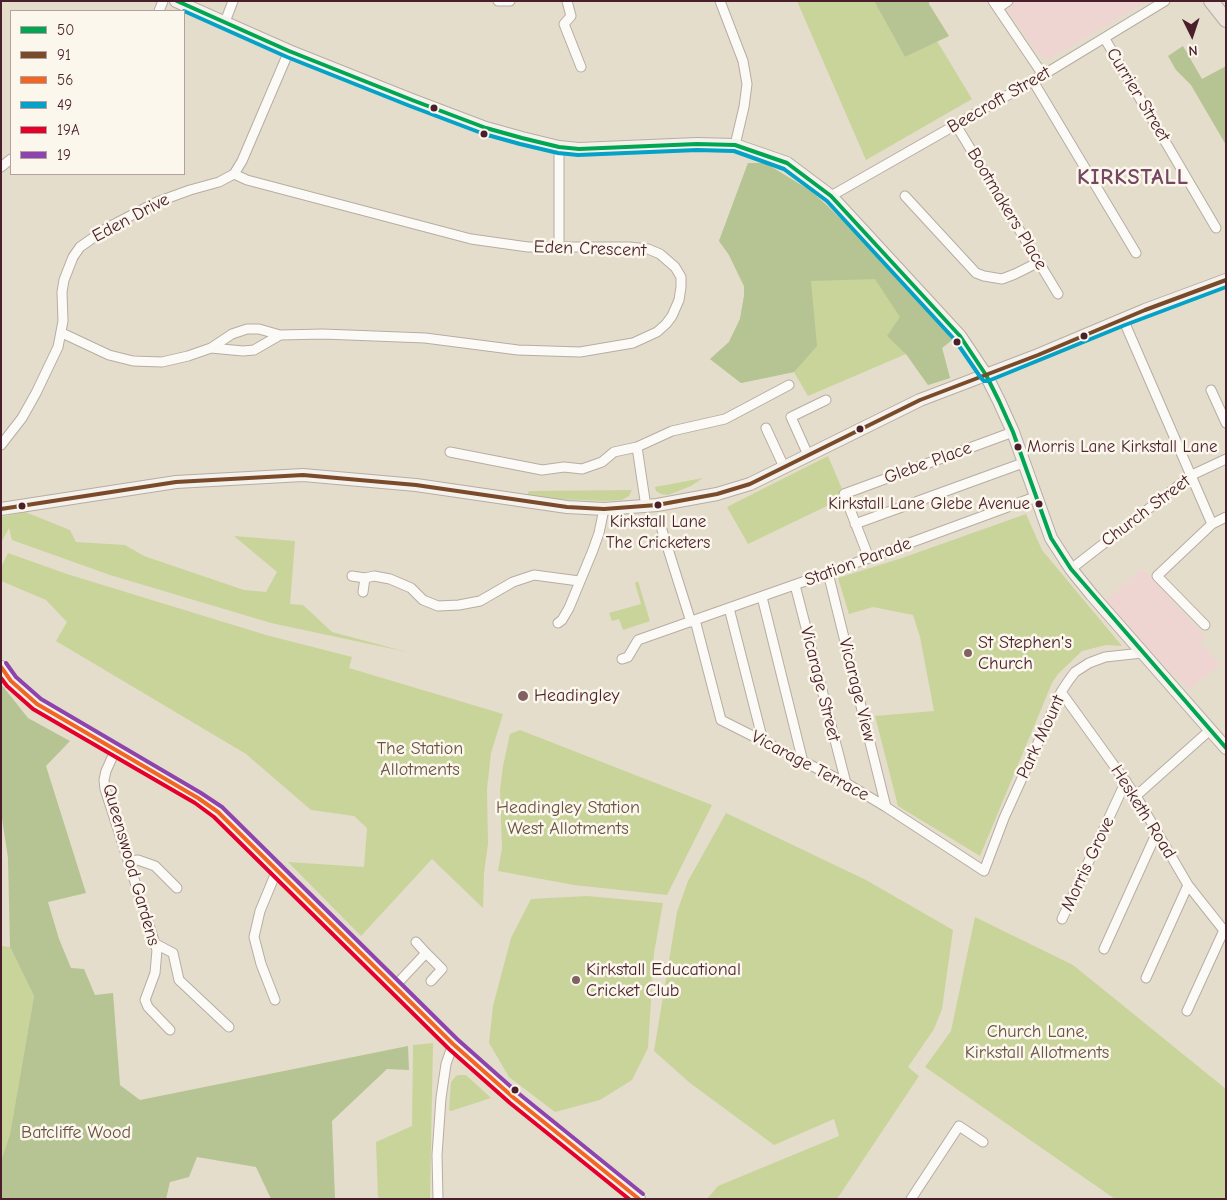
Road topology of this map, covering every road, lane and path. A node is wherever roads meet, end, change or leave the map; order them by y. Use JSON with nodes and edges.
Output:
{"nodes":[{"id":1,"x":176,"y":1,"type":"edge"},
{"id":2,"x":233,"y":1,"type":"edge"},
{"id":3,"x":498,"y":1,"type":"edge"},
{"id":4,"x":510,"y":1,"type":"edge"},
{"id":5,"x":567,"y":1,"type":"edge"},
{"id":6,"x":720,"y":1,"type":"edge"},
{"id":7,"x":1008,"y":1,"type":"edge"},
{"id":8,"x":1166,"y":1,"type":"edge"},
{"id":9,"x":1211,"y":1,"type":"edge"},
{"id":10,"x":996,"y":5,"type":"edge"},
{"id":11,"x":1226,"y":20,"type":"edge"},
{"id":12,"x":225,"y":22,"type":"junction"},
{"id":13,"x":1105,"y":39,"type":"junction"},
{"id":14,"x":289,"y":51,"type":"junction"},
{"id":15,"x":581,"y":67,"type":"dead end"},
{"id":16,"x":1043,"y":75,"type":"junction"},
{"id":17,"x":1033,"y":81,"type":"junction"},
{"id":18,"x":956,"y":125,"type":"junction"},
{"id":19,"x":735,"y":145,"type":"junction"},
{"id":20,"x":559,"y":147,"type":"junction"},
{"id":21,"x":234,"y":174,"type":"junction"},
{"id":22,"x":831,"y":196,"type":"junction"},
{"id":23,"x":905,"y":196,"type":"dead end"},
{"id":24,"x":1216,"y":228,"type":"dead end"},
{"id":25,"x":558,"y":248,"type":"junction"},
{"id":26,"x":1136,"y":253,"type":"dead end"},
{"id":27,"x":1039,"y":262,"type":"junction"},
{"id":28,"x":1226,"y":280,"type":"edge"},
{"id":29,"x":1058,"y":294,"type":"dead end"},
{"id":30,"x":1123,"y":318,"type":"junction"},
{"id":31,"x":62,"y":333,"type":"junction"},
{"id":32,"x":280,"y":335,"type":"junction"},
{"id":33,"x":211,"y":348,"type":"junction"},
{"id":34,"x":986,"y":375,"type":"junction"},
{"id":35,"x":789,"y":385,"type":"dead end"},
{"id":36,"x":1211,"y":390,"type":"dead end"},
{"id":37,"x":826,"y":400,"type":"dead end"},
{"id":38,"x":1226,"y":423,"type":"edge"},
{"id":39,"x":766,"y":428,"type":"dead end"},
{"id":40,"x":1012,"y":432,"type":"junction"},
{"id":41,"x":1,"y":445,"type":"edge"},
{"id":42,"x":637,"y":447,"type":"junction"},
{"id":43,"x":450,"y":452,"type":"dead end"},
{"id":44,"x":808,"y":455,"type":"junction"},
{"id":45,"x":1226,"y":459,"type":"edge"},
{"id":46,"x":1023,"y":463,"type":"junction"},
{"id":47,"x":784,"y":467,"type":"junction"},
{"id":48,"x":1192,"y":475,"type":"junction"},
{"id":49,"x":1035,"y":497,"type":"junction"},
{"id":50,"x":646,"y":507,"type":"junction"},
{"id":51,"x":1,"y":509,"type":"edge"},
{"id":52,"x":604,"y":509,"type":"junction"},
{"id":53,"x":1226,"y":517,"type":"edge"},
{"id":54,"x":855,"y":524,"type":"junction"},
{"id":55,"x":1212,"y":524,"type":"junction"},
{"id":56,"x":662,"y":530,"type":"dead end"},
{"id":57,"x":870,"y":558,"type":"junction"},
{"id":58,"x":1071,"y":568,"type":"junction"},
{"id":59,"x":828,"y":574,"type":"junction"},
{"id":60,"x":352,"y":576,"type":"dead end"},
{"id":61,"x":364,"y":578,"type":"junction"},
{"id":62,"x":579,"y":581,"type":"junction"},
{"id":63,"x":795,"y":585,"type":"junction"},
{"id":64,"x":363,"y":592,"type":"dead end"},
{"id":65,"x":762,"y":597,"type":"junction"},
{"id":66,"x":729,"y":608,"type":"junction"},
{"id":67,"x":693,"y":621,"type":"junction"},
{"id":68,"x":558,"y":623,"type":"dead end"},
{"id":69,"x":1205,"y":625,"type":"dead end"},
{"id":70,"x":1142,"y":653,"type":"junction"},
{"id":71,"x":622,"y":660,"type":"dead end"},
{"id":72,"x":1,"y":667,"type":"edge"},
{"id":73,"x":1061,"y":692,"type":"junction"},
{"id":74,"x":1210,"y":730,"type":"junction"},
{"id":75,"x":763,"y":741,"type":"junction"},
{"id":76,"x":1226,"y":748,"type":"edge"},
{"id":77,"x":115,"y":751,"type":"junction"},
{"id":78,"x":803,"y":762,"type":"junction"},
{"id":79,"x":1126,"y":781,"type":"junction"},
{"id":80,"x":846,"y":783,"type":"junction"},
{"id":81,"x":1136,"y":796,"type":"junction"},
{"id":82,"x":886,"y":807,"type":"junction"},
{"id":83,"x":1157,"y":832,"type":"junction"},
{"id":84,"x":128,"y":862,"type":"junction"},
{"id":85,"x":277,"y":870,"type":"junction"},
{"id":86,"x":984,"y":870,"type":"joint"},
{"id":87,"x":1188,"y":885,"type":"junction"},
{"id":88,"x":177,"y":888,"type":"dead end"},
{"id":89,"x":1062,"y":919,"type":"dead end"},
{"id":90,"x":1225,"y":931,"type":"edge"},
{"id":91,"x":416,"y":942,"type":"dead end"},
{"id":92,"x":154,"y":943,"type":"junction"},
{"id":93,"x":1104,"y":949,"type":"dead end"},
{"id":94,"x":426,"y":953,"type":"junction"},
{"id":95,"x":1146,"y":978,"type":"dead end"},
{"id":96,"x":431,"y":981,"type":"dead end"},
{"id":97,"x":395,"y":986,"type":"junction"},
{"id":98,"x":275,"y":1000,"type":"dead end"},
{"id":99,"x":1187,"y":1011,"type":"dead end"},
{"id":100,"x":229,"y":1027,"type":"dead end"},
{"id":101,"x":170,"y":1030,"type":"dead end"},
{"id":102,"x":453,"y":1044,"type":"junction"},
{"id":103,"x":983,"y":1142,"type":"dead end"},
{"id":104,"x":438,"y":1199,"type":"edge"},
{"id":105,"x":640,"y":1199,"type":"edge"},
{"id":106,"x":911,"y":1199,"type":"edge"}],
"edges":[{"from":1,"to":12,"type":"street"},
{"from":2,"to":12,"type":"street"},
{"from":3,"to":4,"type":"street"},
{"from":5,"to":15,"type":"street"},
{"from":6,"to":19,"type":"street"},
{"from":7,"to":10,"type":"street"},
{"from":8,"to":13,"type":"street","name":"Beecroft Street"},
{"from":9,"to":11,"type":"main road"},
{"from":10,"to":16,"type":"street"},
{"from":12,"to":14,"type":"street"},
{"from":13,"to":16,"type":"street","name":"Beecroft Street"},
{"from":13,"to":24,"type":"street","name":"Currier Street"},
{"from":14,"to":20,"type":"street"},
{"from":14,"to":21,"type":"street"},
{"from":16,"to":17,"type":"street","name":"Beecroft Street"},
{"from":17,"to":18,"type":"street","name":"Beecroft Street"},
{"from":17,"to":26,"type":"street"},
{"from":18,"to":22,"type":"street","name":"Beecroft Street"},
{"from":18,"to":27,"type":"street","name":"Bootmakers Place"},
{"from":19,"to":20,"type":"street"},
{"from":19,"to":22,"type":"street"},
{"from":20,"to":25,"type":"street"},
{"from":21,"to":25,"type":"street","name":"Eden Crescent"},
{"from":21,"to":31,"type":"street","name":"Eden Drive"},
{"from":22,"to":34,"type":"street"},
{"from":23,"to":27,"type":"street"},
{"from":25,"to":32,"type":"street","name":"Eden Crescent"},
{"from":27,"to":29,"type":"street","name":"Bootmakers Place"},
{"from":28,"to":30,"type":"street"},
{"from":30,"to":34,"type":"street"},
{"from":30,"to":48,"type":"street"},
{"from":31,"to":33,"type":"street","name":"Eden Crescent"},
{"from":31,"to":41,"type":"street","name":"Eden Drive"},
{"from":32,"to":33,"type":"street","name":"Eden Crescent"},
{"from":32,"to":33,"type":"street","name":"Eden Crescent"},
{"from":34,"to":40,"type":"street"},
{"from":34,"to":44,"type":"street"},
{"from":35,"to":42,"type":"street"},
{"from":36,"to":38,"type":"street"},
{"from":37,"to":44,"type":"street"},
{"from":39,"to":47,"type":"street"},
{"from":40,"to":46,"type":"street"},
{"from":40,"to":54,"type":"street","name":"Glebe Place"},
{"from":42,"to":43,"type":"street"},
{"from":42,"to":50,"type":"street"},
{"from":44,"to":47,"type":"street"},
{"from":45,"to":48,"type":"street","name":"Church Street"},
{"from":46,"to":49,"type":"street"},
{"from":46,"to":54,"type":"street"},
{"from":47,"to":50,"type":"street"},
{"from":48,"to":55,"type":"street"},
{"from":48,"to":58,"type":"street","name":"Church Street"},
{"from":49,"to":57,"type":"street","name":"Station Parade"},
{"from":49,"to":58,"type":"street"},
{"from":50,"to":52,"type":"street"},
{"from":51,"to":52,"type":"street"},
{"from":52,"to":62,"type":"street"},
{"from":53,"to":55,"type":"street"},
{"from":54,"to":57,"type":"street"},
{"from":55,"to":69,"type":"street"},
{"from":56,"to":67,"type":"street","name":"Vicarage Terrace"},
{"from":57,"to":59,"type":"street","name":"Station Parade"},
{"from":58,"to":70,"type":"street"},
{"from":59,"to":63,"type":"street","name":"Station Parade"},
{"from":59,"to":82,"type":"street","name":"Vicarage View"},
{"from":60,"to":61,"type":"street"},
{"from":61,"to":62,"type":"street"},
{"from":61,"to":64,"type":"street"},
{"from":62,"to":68,"type":"street"},
{"from":63,"to":65,"type":"street","name":"Station Parade"},
{"from":63,"to":80,"type":"street","name":"Vicarage Street"},
{"from":65,"to":66,"type":"street","name":"Station Parade"},
{"from":65,"to":78,"type":"street"},
{"from":66,"to":67,"type":"street","name":"Station Parade"},
{"from":66,"to":75,"type":"street"},
{"from":67,"to":71,"type":"street","name":"Station Parade"},
{"from":67,"to":75,"type":"street","name":"Vicarage Terrace"},
{"from":70,"to":73,"type":"street","name":"Park Mount"},
{"from":70,"to":74,"type":"street"},
{"from":72,"to":77,"type":"street"},
{"from":73,"to":79,"type":"street","name":"Hesketh Road"},
{"from":73,"to":86,"type":"street","name":"Park Mount"},
{"from":74,"to":76,"type":"street"},
{"from":74,"to":81,"type":"street"},
{"from":75,"to":78,"type":"street","name":"Vicarage Terrace"},
{"from":77,"to":84,"type":"street","name":"Queenswood Gardens"},
{"from":77,"to":85,"type":"street"},
{"from":78,"to":80,"type":"street","name":"Vicarage Terrace"},
{"from":79,"to":81,"type":"street","name":"Hesketh Road"},
{"from":79,"to":89,"type":"street","name":"Morris Grove"},
{"from":80,"to":82,"type":"street","name":"Vicarage Terrace"},
{"from":81,"to":83,"type":"street","name":"Hesketh Road"},
{"from":82,"to":86,"type":"street","name":"Vicarage Terrace"},
{"from":83,"to":87,"type":"street","name":"Hesketh Road"},
{"from":83,"to":93,"type":"street"},
{"from":84,"to":88,"type":"street"},
{"from":84,"to":92,"type":"street","name":"Queenswood Gardens"},
{"from":85,"to":97,"type":"street"},
{"from":85,"to":98,"type":"street"},
{"from":87,"to":90,"type":"street","name":"Hesketh Road"},
{"from":87,"to":95,"type":"street"},
{"from":90,"to":99,"type":"street"},
{"from":91,"to":94,"type":"street"},
{"from":92,"to":100,"type":"street"},
{"from":92,"to":101,"type":"street","name":"Queenswood Gardens"},
{"from":94,"to":96,"type":"street"},
{"from":94,"to":97,"type":"street"},
{"from":97,"to":102,"type":"street"},
{"from":102,"to":104,"type":"street"},
{"from":102,"to":105,"type":"street"},
{"from":103,"to":106,"type":"street"}]}
